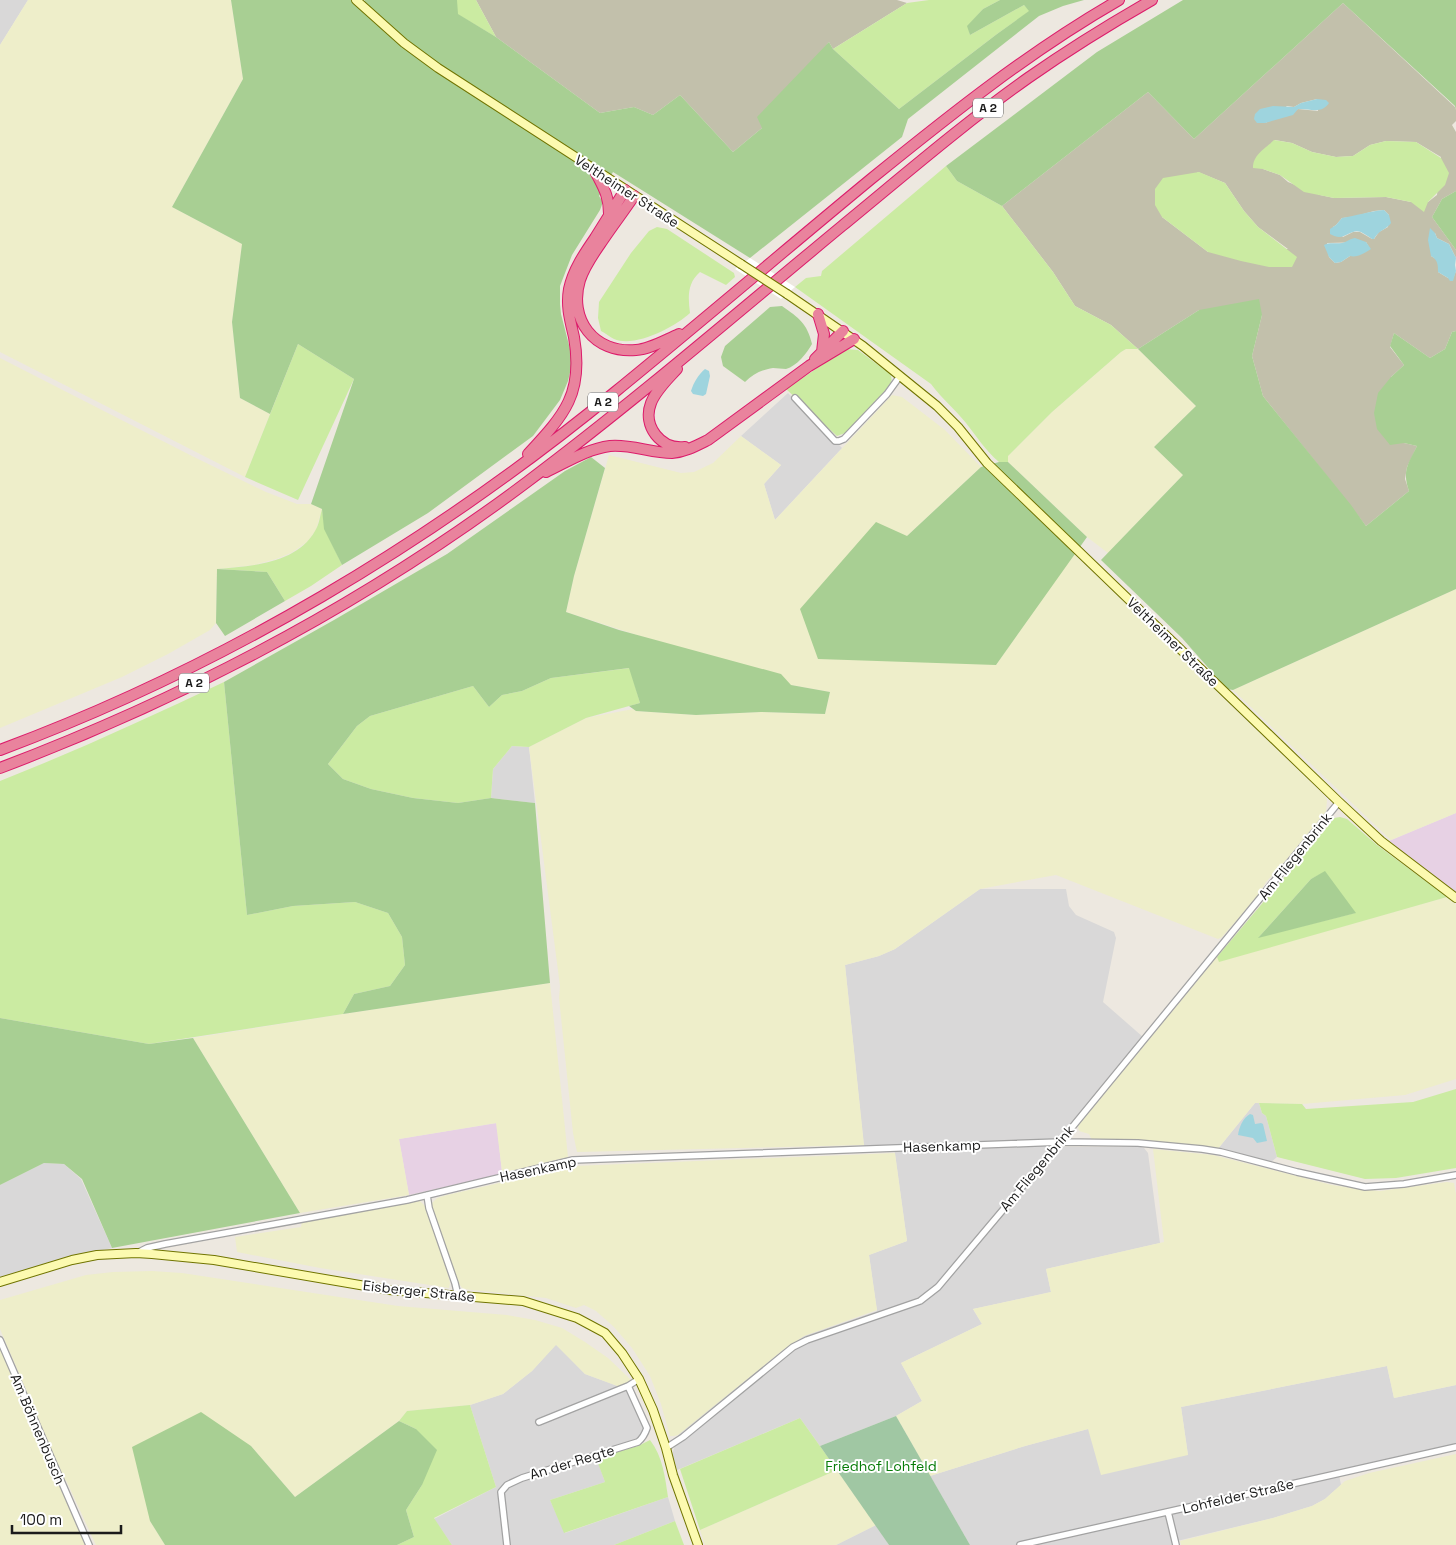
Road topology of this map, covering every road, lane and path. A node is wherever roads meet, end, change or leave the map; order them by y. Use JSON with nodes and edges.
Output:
{"nodes":[{"id":1,"x":356,"y":0,"type":"edge"},
{"id":2,"x":1119,"y":0,"type":"edge"},
{"id":3,"x":1152,"y":0,"type":"edge"},
{"id":4,"x":595,"y":171,"type":"junction"},
{"id":5,"x":630,"y":193,"type":"junction"},
{"id":6,"x":609,"y":216,"type":"junction"},
{"id":7,"x":818,"y":314,"type":"junction"},
{"id":8,"x":695,"y":325,"type":"junction"},
{"id":9,"x":843,"y":331,"type":"junction"},
{"id":10,"x":854,"y":339,"type":"junction"},
{"id":11,"x":702,"y":342,"type":"junction"},
{"id":12,"x":822,"y":352,"type":"junction"},
{"id":13,"x":808,"y":366,"type":"junction"},
{"id":14,"x":900,"y":376,"type":"junction"},
{"id":15,"x":795,"y":398,"type":"dead end"},
{"id":16,"x":708,"y":440,"type":"junction"},
{"id":17,"x":508,"y":474,"type":"junction"},
{"id":18,"x":528,"y":482,"type":"junction"},
{"id":19,"x":0,"y":750,"type":"edge"},
{"id":20,"x":0,"y":768,"type":"edge"},
{"id":21,"x":1339,"y":802,"type":"junction"},
{"id":22,"x":1456,"y":898,"type":"edge"},
{"id":23,"x":1060,"y":1142,"type":"junction"},
{"id":24,"x":1456,"y":1175,"type":"edge"},
{"id":25,"x":427,"y":1195,"type":"junction"},
{"id":26,"x":136,"y":1253,"type":"junction"},
{"id":27,"x":0,"y":1282,"type":"edge"},
{"id":28,"x":458,"y":1296,"type":"junction"},
{"id":29,"x":0,"y":1340,"type":"edge"},
{"id":30,"x":639,"y":1379,"type":"junction"},
{"id":31,"x":628,"y":1386,"type":"junction"},
{"id":32,"x":539,"y":1422,"type":"dead end"},
{"id":33,"x":1456,"y":1447,"type":"edge"},
{"id":34,"x":666,"y":1448,"type":"junction"},
{"id":35,"x":1168,"y":1512,"type":"junction"},
{"id":36,"x":89,"y":1545,"type":"edge"},
{"id":37,"x":507,"y":1545,"type":"edge"},
{"id":38,"x":698,"y":1545,"type":"edge"},
{"id":39,"x":1020,"y":1545,"type":"edge"},
{"id":40,"x":1176,"y":1545,"type":"edge"}],
"edges":[{"from":1,"to":4,"type":"main road","name":"Veltheimer Straße"},
{"from":2,"to":8,"type":"highway","number":"A 2"},
{"from":3,"to":11,"type":"highway","number":"A 2"},
{"from":4,"to":5,"type":"main road","name":"Veltheimer Straße"},
{"from":4,"to":6,"type":"highway"},
{"from":5,"to":6,"type":"highway"},
{"from":5,"to":7,"type":"main road","name":"Veltheimer Straße","bridge":true},
{"from":5,"to":8,"type":"highway"},
{"from":6,"to":17,"type":"highway"},
{"from":7,"to":9,"type":"main road","name":"Veltheimer Straße"},
{"from":7,"to":12,"type":"highway"},
{"from":8,"to":17,"type":"highway","number":"A 2"},
{"from":9,"to":10,"type":"main road","name":"Veltheimer Straße"},
{"from":9,"to":12,"type":"highway"},
{"from":10,"to":13,"type":"highway"},
{"from":10,"to":14,"type":"main road","name":"Veltheimer Straße"},
{"from":11,"to":16,"type":"highway"},
{"from":11,"to":18,"type":"highway","number":"A 2"},
{"from":12,"to":13,"type":"highway"},
{"from":13,"to":16,"type":"highway"},
{"from":14,"to":15,"type":"street"},
{"from":14,"to":21,"type":"main road","name":"Veltheimer Straße"},
{"from":16,"to":18,"type":"highway"},
{"from":17,"to":19,"type":"highway","number":"A 2"},
{"from":18,"to":20,"type":"highway","number":"A 2"},
{"from":21,"to":22,"type":"main road","name":"Veltheimer Straße"},
{"from":21,"to":23,"type":"street","name":"Am Fliegenbrink"},
{"from":23,"to":24,"type":"street","name":"Hasenkamp"},
{"from":23,"to":25,"type":"street","name":"Hasenkamp"},
{"from":23,"to":34,"type":"street","name":"Am Fliegenbrink"},
{"from":25,"to":26,"type":"street","name":"Hasenkamp"},
{"from":25,"to":28,"type":"street"},
{"from":26,"to":27,"type":"main road","name":"Eisberger Straße"},
{"from":26,"to":28,"type":"main road","name":"Eisberger Straße"},
{"from":28,"to":30,"type":"main road","name":"Eisberger Straße"},
{"from":29,"to":36,"type":"street","name":"Am Böhnenbusch"},
{"from":30,"to":31,"type":"street"},
{"from":30,"to":34,"type":"main road","name":"Eisberger Straße"},
{"from":31,"to":32,"type":"street"},
{"from":31,"to":37,"type":"street","name":"An der Regte"},
{"from":33,"to":35,"type":"street","name":"Lohfelder Straße"},
{"from":34,"to":38,"type":"main road","name":"Eisberger Straße"},
{"from":35,"to":39,"type":"street","name":"Lohfelder Straße"},
{"from":35,"to":40,"type":"street"}]}
